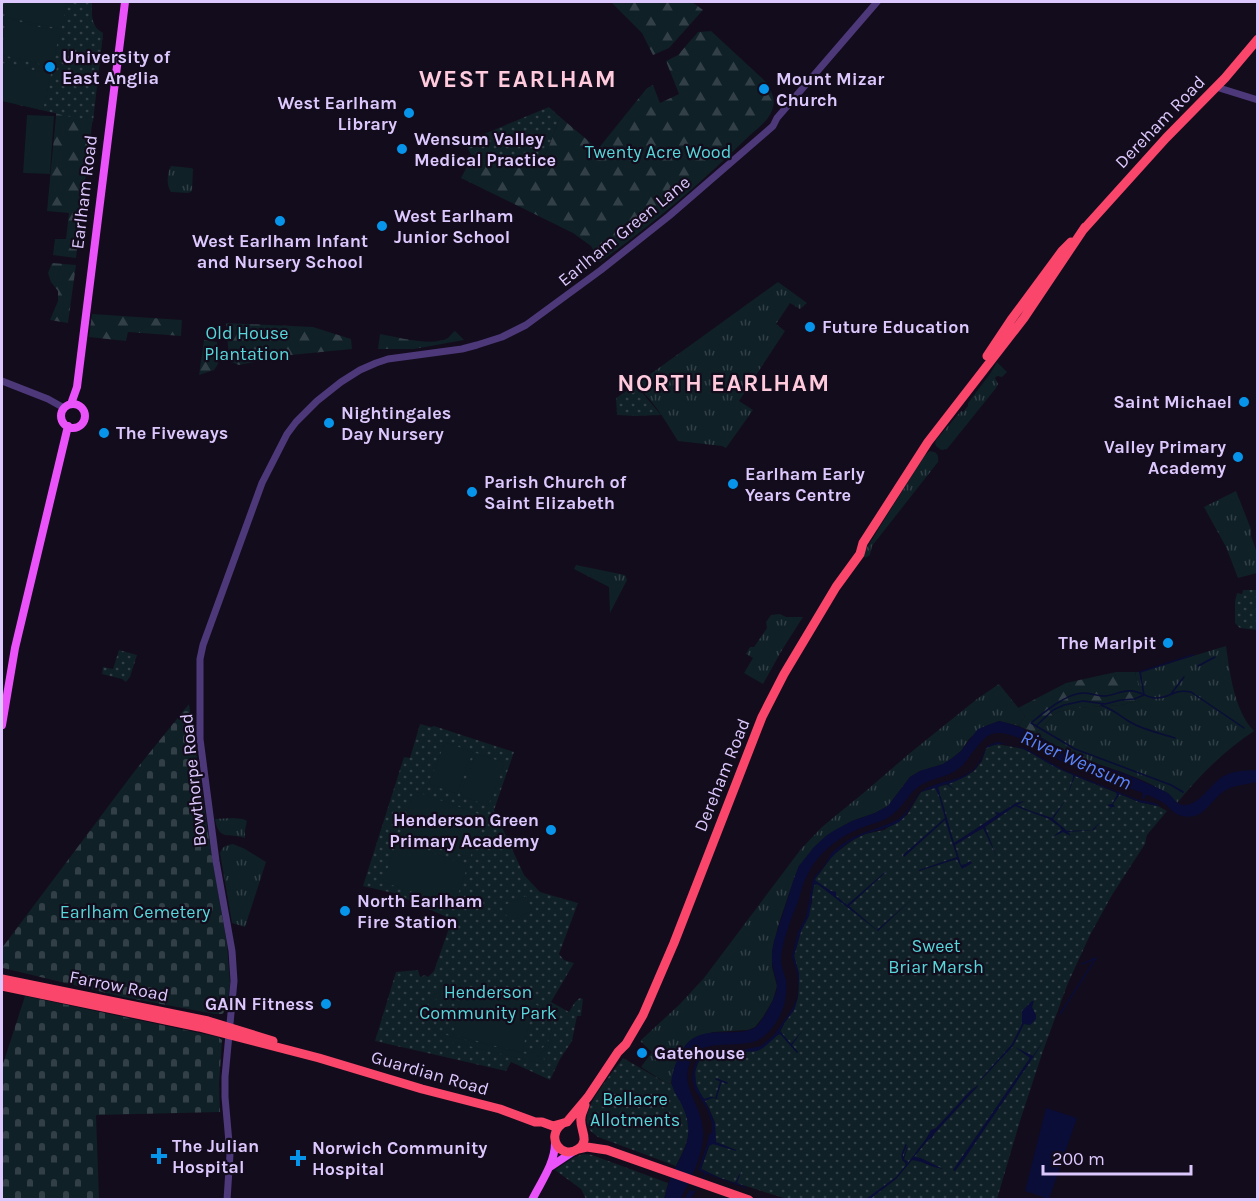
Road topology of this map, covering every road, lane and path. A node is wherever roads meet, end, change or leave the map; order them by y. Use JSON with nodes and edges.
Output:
{"nodes":[{"id":1,"x":125,"y":2,"type":"edge"},
{"id":2,"x":877,"y":2,"type":"edge"},
{"id":3,"x":1257,"y":39,"type":"edge"},
{"id":4,"x":1216,"y":87,"type":"junction"},
{"id":5,"x":1257,"y":100,"type":"edge"},
{"id":6,"x":360,"y":370,"type":"joint"},
{"id":7,"x":2,"y":381,"type":"edge"},
{"id":8,"x":72,"y":406,"type":"junction"},
{"id":9,"x":68,"y":426,"type":"junction"},
{"id":10,"x":2,"y":725,"type":"edge"},
{"id":11,"x":2,"y":979,"type":"edge"},
{"id":12,"x":2,"y":986,"type":"edge"},
{"id":13,"x":229,"y":1031,"type":"junction"},
{"id":14,"x":588,"y":1097,"type":"junction"},
{"id":15,"x":535,"y":1122,"type":"junction"},
{"id":16,"x":564,"y":1123,"type":"junction"},
{"id":17,"x":584,"y":1132,"type":"junction"},
{"id":18,"x":555,"y":1141,"type":"junction"},
{"id":19,"x":576,"y":1150,"type":"junction"},
{"id":20,"x":607,"y":1150,"type":"junction"},
{"id":21,"x":549,"y":1167,"type":"junction"},
{"id":22,"x":227,"y":1200,"type":"edge"},
{"id":23,"x":532,"y":1200,"type":"edge"},
{"id":24,"x":749,"y":1200,"type":"edge"}],
"edges":[{"from":1,"to":8,"type":"main road","name":"Earlham Road"},
{"from":2,"to":6,"type":"street","name":"Earlham Green Lane"},
{"from":3,"to":4,"type":"highway","name":"Dereham Road"},
{"from":4,"to":5,"type":"street"},
{"from":4,"to":14,"type":"highway","name":"Dereham Road"},
{"from":6,"to":13,"type":"street","name":"Bowthorpe Road"},
{"from":7,"to":8,"type":"street"},
{"from":8,"to":9,"type":"main road"},
{"from":8,"to":9,"type":"main road"},
{"from":9,"to":10,"type":"main road"},
{"from":11,"to":13,"type":"highway","name":"Farrow Road"},
{"from":12,"to":13,"type":"highway","name":"Farrow Road"},
{"from":13,"to":15,"type":"highway","name":"Guardian Road"},
{"from":13,"to":22,"type":"street","name":"Bowthorpe Road"},
{"from":14,"to":16,"type":"highway","name":"Dereham Road"},
{"from":14,"to":17,"type":"highway","name":"Dereham Road"},
{"from":15,"to":16,"type":"highway","name":"Guardian Road"},
{"from":15,"to":18,"type":"highway","name":"Guardian Road"},
{"from":16,"to":17,"type":"highway"},
{"from":16,"to":18,"type":"highway","name":"Dereham Road"},
{"from":17,"to":19,"type":"highway","name":"Dereham Road"},
{"from":17,"to":20,"type":"highway"},
{"from":18,"to":19,"type":"highway"},
{"from":18,"to":21,"type":"main road","name":"Dereham Road"},
{"from":19,"to":20,"type":"highway"},
{"from":19,"to":21,"type":"main road"},
{"from":20,"to":24,"type":"highway"},
{"from":21,"to":23,"type":"main road","name":"Dereham Road"}]}
